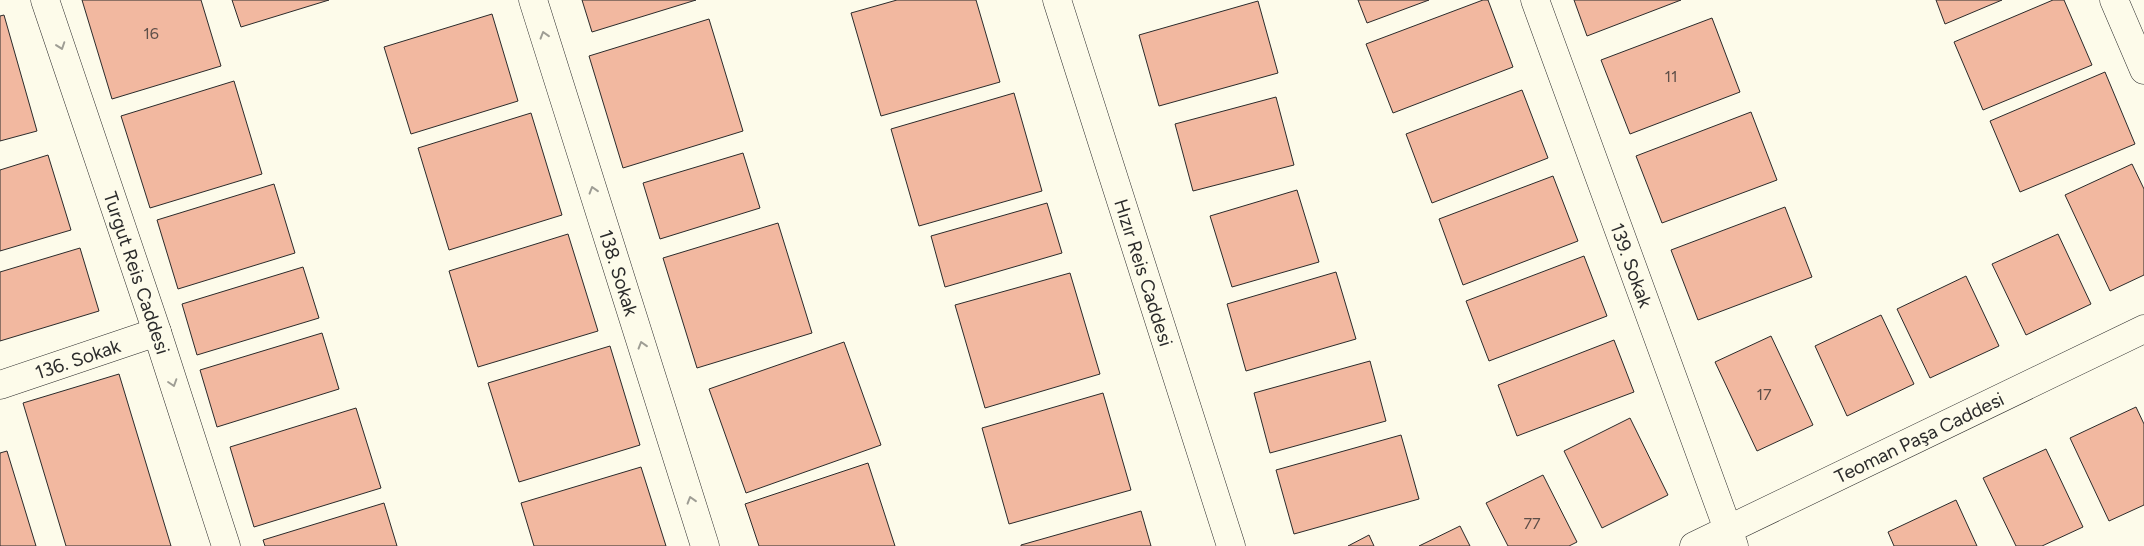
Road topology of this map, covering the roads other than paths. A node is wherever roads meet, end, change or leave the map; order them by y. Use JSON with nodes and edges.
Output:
{"nodes":[{"id":1,"x":45,"y":0,"type":"edge"},
{"id":2,"x":533,"y":0,"type":"edge"},
{"id":3,"x":1057,"y":0,"type":"edge"},
{"id":4,"x":1535,"y":0,"type":"edge"},
{"id":5,"x":2114,"y":0,"type":"edge"},
{"id":6,"x":2144,"y":70,"type":"edge"},
{"id":7,"x":2144,"y":330,"type":"edge"},
{"id":8,"x":157,"y":332,"type":"junction"},
{"id":9,"x":0,"y":384,"type":"edge"},
{"id":10,"x":1731,"y":538,"type":"edge"},
{"id":11,"x":226,"y":546,"type":"edge"},
{"id":12,"x":705,"y":546,"type":"edge"},
{"id":13,"x":1231,"y":546,"type":"edge"},
{"id":14,"x":1694,"y":546,"type":"edge"}],
"edges":[{"from":1,"to":8,"type":"street","name":"Turgut Reis Caddesi","one_way":true},
{"from":12,"to":2,"type":"street","name":"138. Sokak","one_way":true},
{"from":3,"to":13,"type":"street","name":"Hızır Reis Caddesi"},
{"from":4,"to":10,"type":"street","name":"139. Sokak"},
{"from":5,"to":6,"type":"street"},
{"from":7,"to":10,"type":"street","name":"Teoman Paşa Caddesi"},
{"from":8,"to":9,"type":"street","name":"136. Sokak"},
{"from":8,"to":11,"type":"street","name":"Turgut Reis Caddesi","one_way":true},
{"from":10,"to":14,"type":"street","name":"Teoman Paşa Caddesi"}]}
